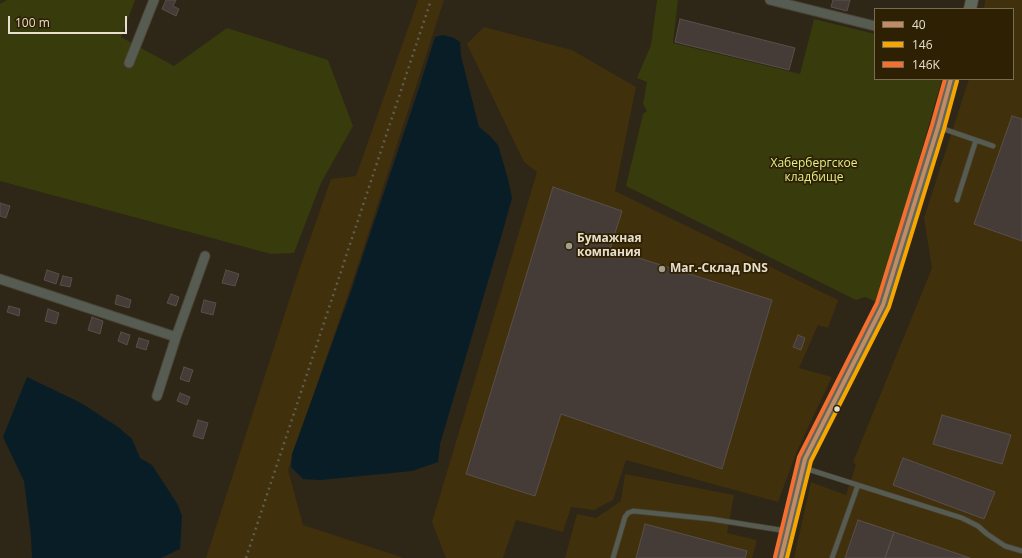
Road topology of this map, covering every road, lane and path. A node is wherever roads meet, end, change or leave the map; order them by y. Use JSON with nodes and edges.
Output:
{"nodes":[{"id":1,"x":154,"y":0,"type":"edge"},
{"id":2,"x":770,"y":0,"type":"edge"},
{"id":3,"x":874,"y":26,"type":"edge"},
{"id":4,"x":129,"y":64,"type":"dead end"},
{"id":5,"x":951,"y":80,"type":"edge"},
{"id":6,"x":938,"y":127,"type":"junction"},
{"id":7,"x":976,"y":140,"type":"junction"},
{"id":8,"x":993,"y":146,"type":"dead end"},
{"id":9,"x":957,"y":200,"type":"dead end"},
{"id":10,"x":204,"y":256,"type":"dead end"},
{"id":11,"x":0,"y":279,"type":"edge"},
{"id":12,"x":176,"y":337,"type":"junction"},
{"id":13,"x":157,"y":396,"type":"dead end"},
{"id":14,"x":803,"y":468,"type":"junction"},
{"id":15,"x":858,"y":485,"type":"junction"},
{"id":16,"x":787,"y":532,"type":"junction"},
{"id":17,"x":1022,"y":552,"type":"edge"},
{"id":18,"x":613,"y":558,"type":"edge"},
{"id":19,"x":781,"y":558,"type":"edge"},
{"id":20,"x":832,"y":558,"type":"edge"}],
"edges":[{"from":1,"to":4,"type":"street"},
{"from":2,"to":3,"type":"street"},
{"from":5,"to":6,"type":"main road"},
{"from":6,"to":7,"type":"lane"},
{"from":6,"to":14,"type":"main road"},
{"from":7,"to":8,"type":"lane"},
{"from":7,"to":9,"type":"lane"},
{"from":10,"to":12,"type":"street"},
{"from":11,"to":12,"type":"street"},
{"from":12,"to":13,"type":"street"},
{"from":14,"to":15,"type":"lane"},
{"from":14,"to":16,"type":"main road"},
{"from":15,"to":17,"type":"lane"},
{"from":15,"to":20,"type":"lane"},
{"from":16,"to":18,"type":"lane"},
{"from":16,"to":19,"type":"main road"}]}
